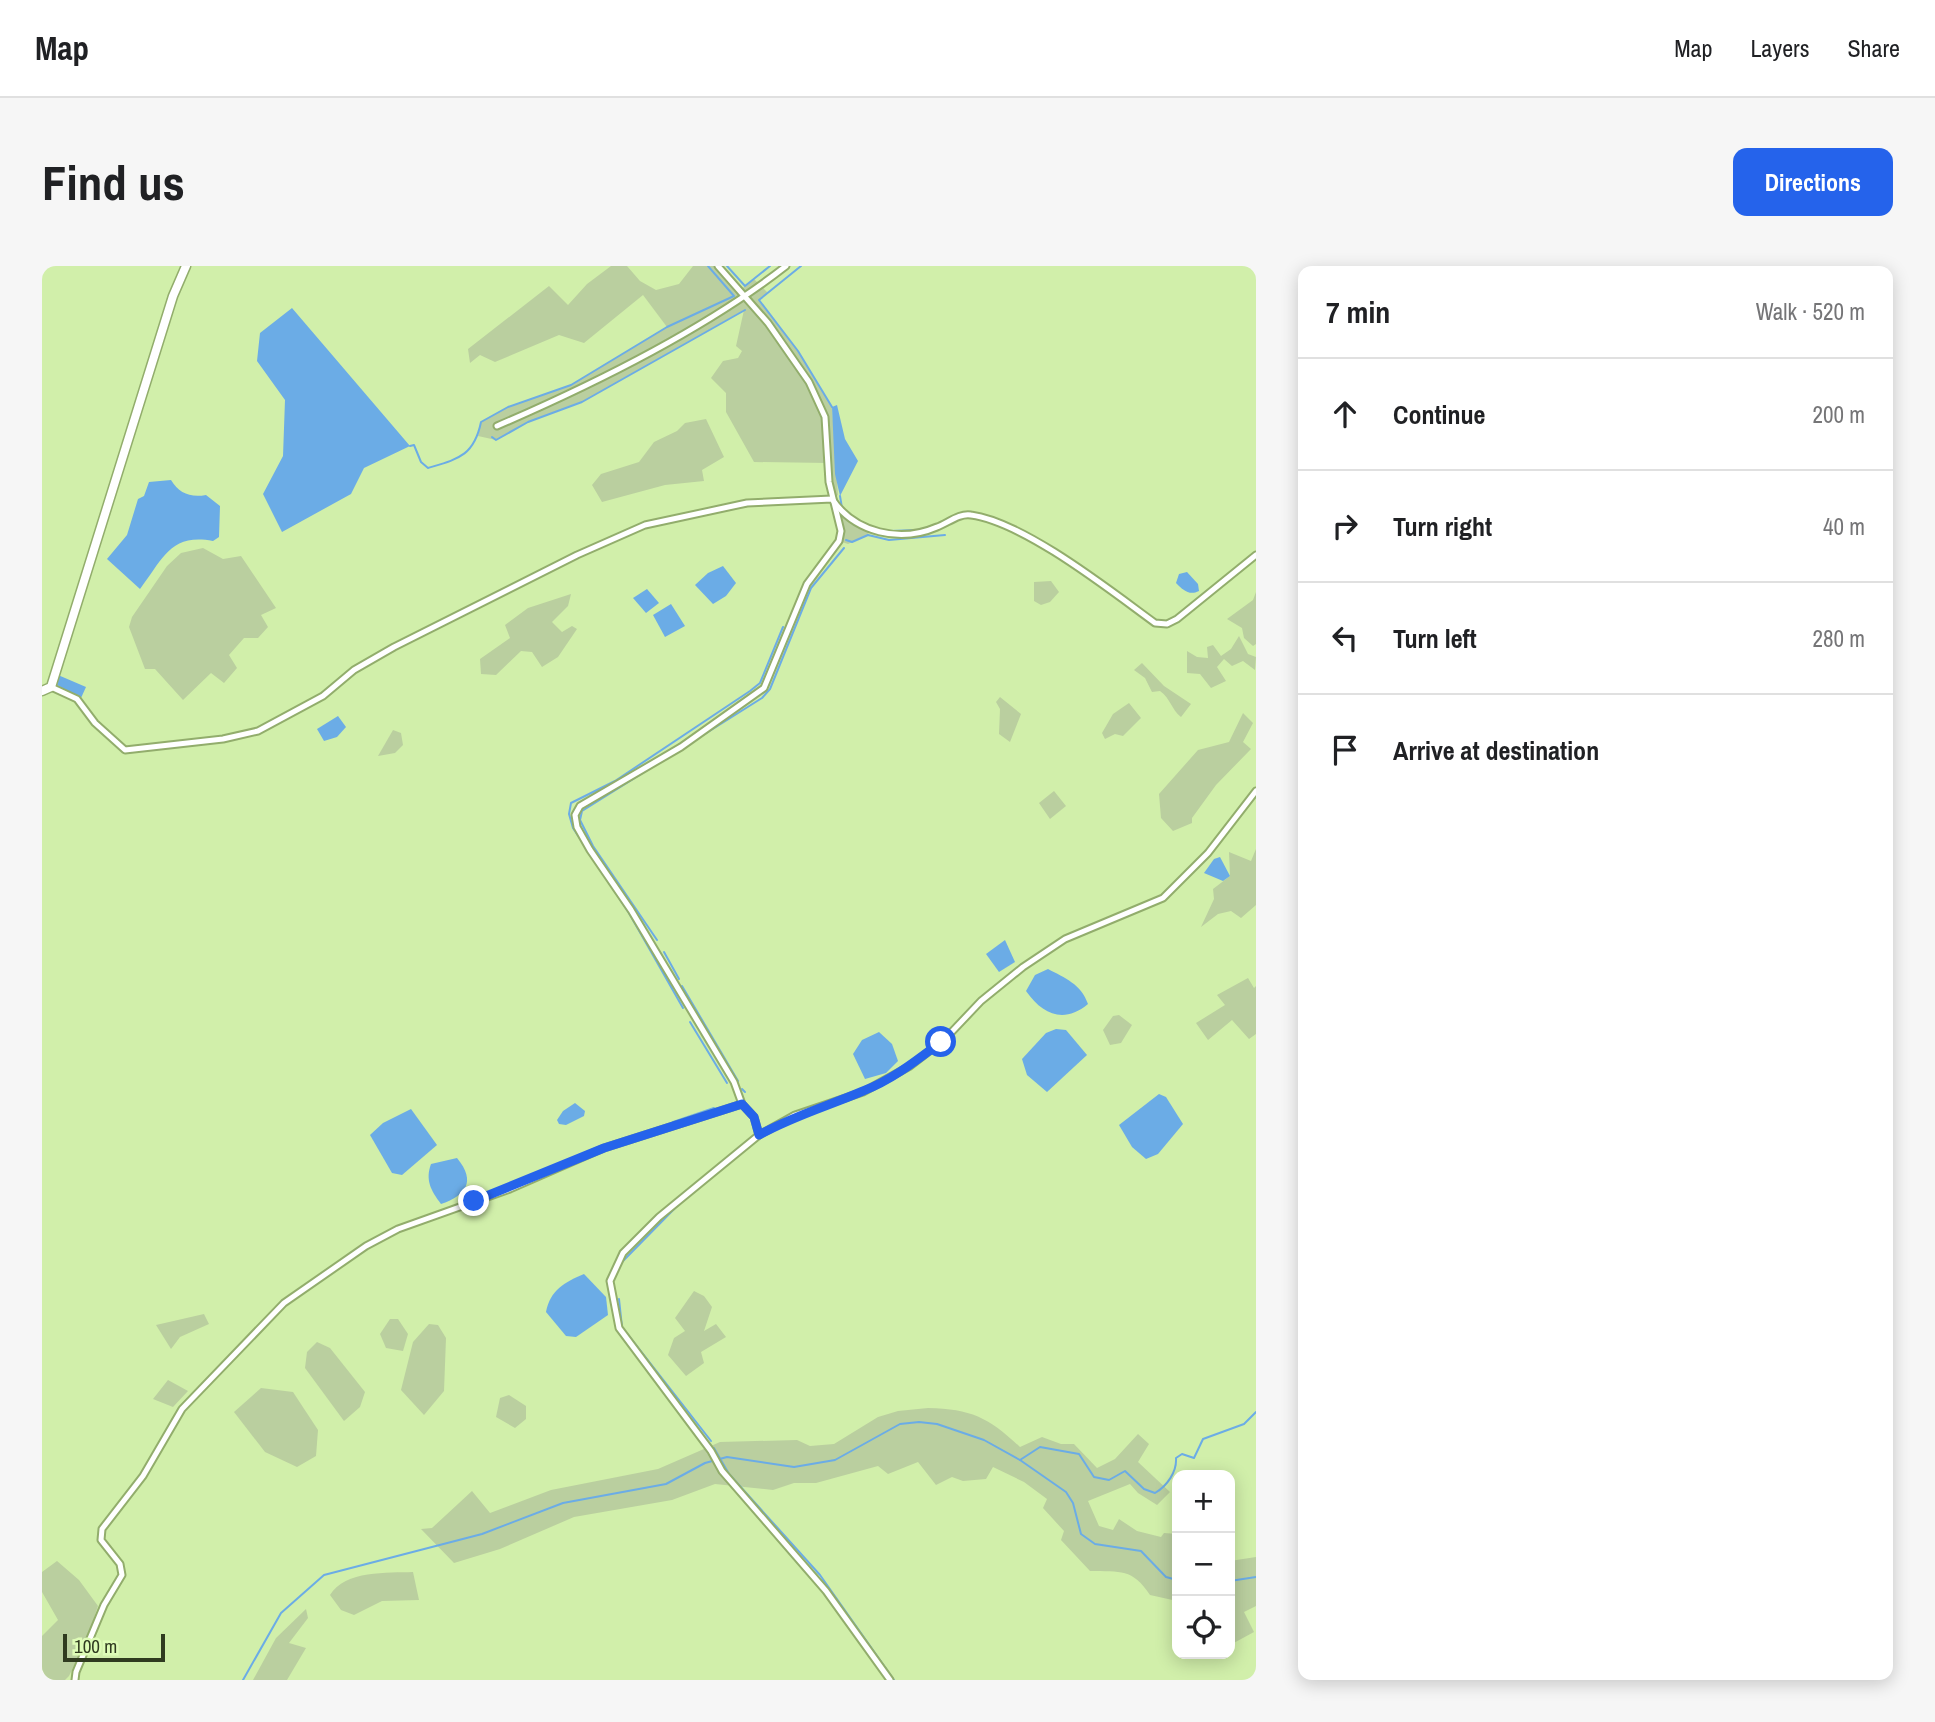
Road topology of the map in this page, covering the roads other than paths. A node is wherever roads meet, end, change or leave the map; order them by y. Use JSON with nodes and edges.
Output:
{"nodes":[{"id":1,"x":186,"y":266,"type":"edge"},
{"id":2,"x":718,"y":266,"type":"edge"},
{"id":3,"x":786,"y":266,"type":"edge"},
{"id":4,"x":746,"y":297,"type":"junction"},
{"id":5,"x":498,"y":426,"type":"dead end"},
{"id":6,"x":832,"y":499,"type":"junction"},
{"id":7,"x":1256,"y":555,"type":"edge"},
{"id":8,"x":51,"y":687,"type":"junction"},
{"id":9,"x":42,"y":691,"type":"edge"},
{"id":10,"x":1256,"y":791,"type":"edge"},
{"id":11,"x":742,"y":1104,"type":"junction"},
{"id":12,"x":759,"y":1135,"type":"junction"},
{"id":13,"x":75,"y":1680,"type":"edge"},
{"id":14,"x":890,"y":1680,"type":"edge"}],
"edges":[{"from":1,"to":8,"type":"street"},
{"from":2,"to":4,"type":"street"},
{"from":3,"to":4,"type":"street"},
{"from":4,"to":5,"type":"street"},
{"from":4,"to":6,"type":"street"},
{"from":6,"to":7,"type":"street"},
{"from":6,"to":8,"type":"street"},
{"from":6,"to":11,"type":"street"},
{"from":8,"to":9,"type":"street"},
{"from":10,"to":12,"type":"street"},
{"from":11,"to":12,"type":"street"},
{"from":11,"to":13,"type":"street"},
{"from":12,"to":14,"type":"street"}]}
